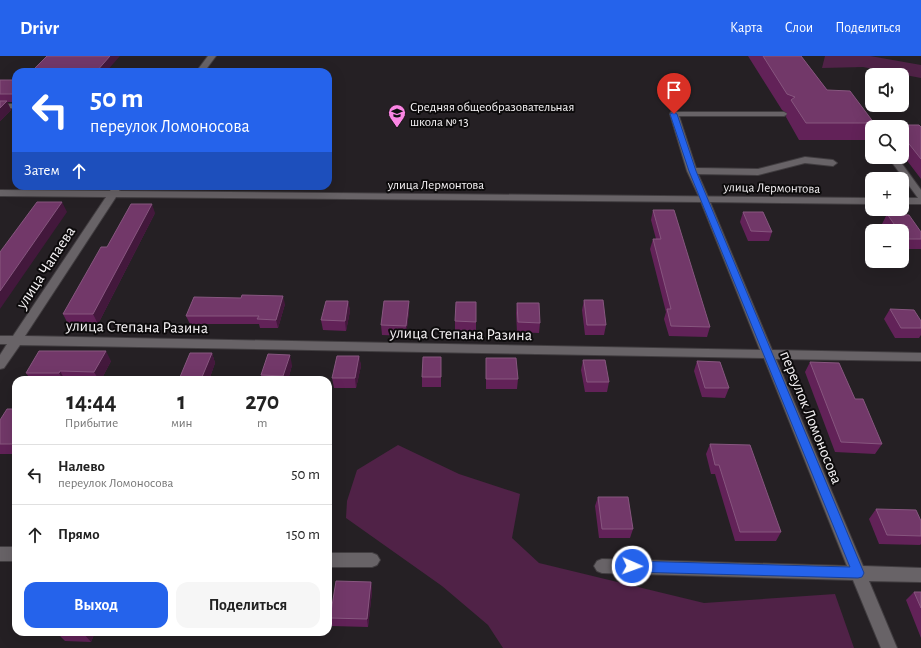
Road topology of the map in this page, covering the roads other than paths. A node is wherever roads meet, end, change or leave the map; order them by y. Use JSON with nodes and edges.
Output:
{"nodes":[{"id":1,"x":212,"y":56,"type":"edge"},
{"id":2,"x":203,"y":68,"type":"edge"},
{"id":3,"x":0,"y":106,"type":"edge"},
{"id":4,"x":12,"y":106,"type":"edge"},
{"id":5,"x":784,"y":114,"type":"dead end"},
{"id":6,"x":833,"y":163,"type":"dead end"},
{"id":7,"x":897,"y":164,"type":"edge"},
{"id":8,"x":692,"y":171,"type":"junction"},
{"id":9,"x":115,"y":190,"type":"edge"},
{"id":10,"x":0,"y":193,"type":"edge"},
{"id":11,"x":921,"y":196,"type":"edge"},
{"id":12,"x":704,"y":199,"type":"junction"},
{"id":13,"x":865,"y":201,"type":"edge"},
{"id":14,"x":909,"y":201,"type":"edge"},
{"id":15,"x":921,"y":202,"type":"edge"},
{"id":16,"x":0,"y":340,"type":"edge"},
{"id":17,"x":16,"y":340,"type":"junction"},
{"id":18,"x":768,"y":354,"type":"junction"},
{"id":19,"x":921,"y":357,"type":"edge"},
{"id":20,"x":0,"y":365,"type":"edge"},
{"id":21,"x":0,"y":554,"type":"edge"},
{"id":22,"x":12,"y":554,"type":"edge"},
{"id":23,"x":332,"y":560,"type":"edge"},
{"id":24,"x":372,"y":560,"type":"dead end"},
{"id":25,"x":602,"y":566,"type":"dead end"},
{"id":26,"x":858,"y":573,"type":"junction"},
{"id":27,"x":921,"y":575,"type":"edge"},
{"id":28,"x":889,"y":648,"type":"edge"}],
"edges":[{"from":1,"to":2,"type":"street"},
{"from":3,"to":4,"type":"street"},
{"from":5,"to":8,"type":"street","name":"переулок Ломоносова"},
{"from":6,"to":8,"type":"street"},
{"from":7,"to":11,"type":"street"},
{"from":8,"to":12,"type":"street","name":"переулок Ломоносова"},
{"from":9,"to":10,"type":"street","name":"улица Лермонтова"},
{"from":9,"to":12,"type":"street","name":"улица Лермонтова"},
{"from":9,"to":17,"type":"street","name":"улица Чапаева"},
{"from":12,"to":13,"type":"street","name":"улица Лермонтова"},
{"from":12,"to":18,"type":"street","name":"переулок Ломоносова"},
{"from":14,"to":15,"type":"street"},
{"from":16,"to":17,"type":"street","name":"улица Степана Разина"},
{"from":17,"to":18,"type":"street","name":"улица Степана Разина"},
{"from":17,"to":20,"type":"street","name":"улица Чапаева"},
{"from":18,"to":19,"type":"street","name":"улица Степана Разина"},
{"from":18,"to":26,"type":"street","name":"переулок Ломоносова"},
{"from":21,"to":22,"type":"street"},
{"from":23,"to":24,"type":"street"},
{"from":25,"to":26,"type":"street"},
{"from":26,"to":27,"type":"street"},
{"from":26,"to":28,"type":"street","name":"переулок Ломоносова"}]}
